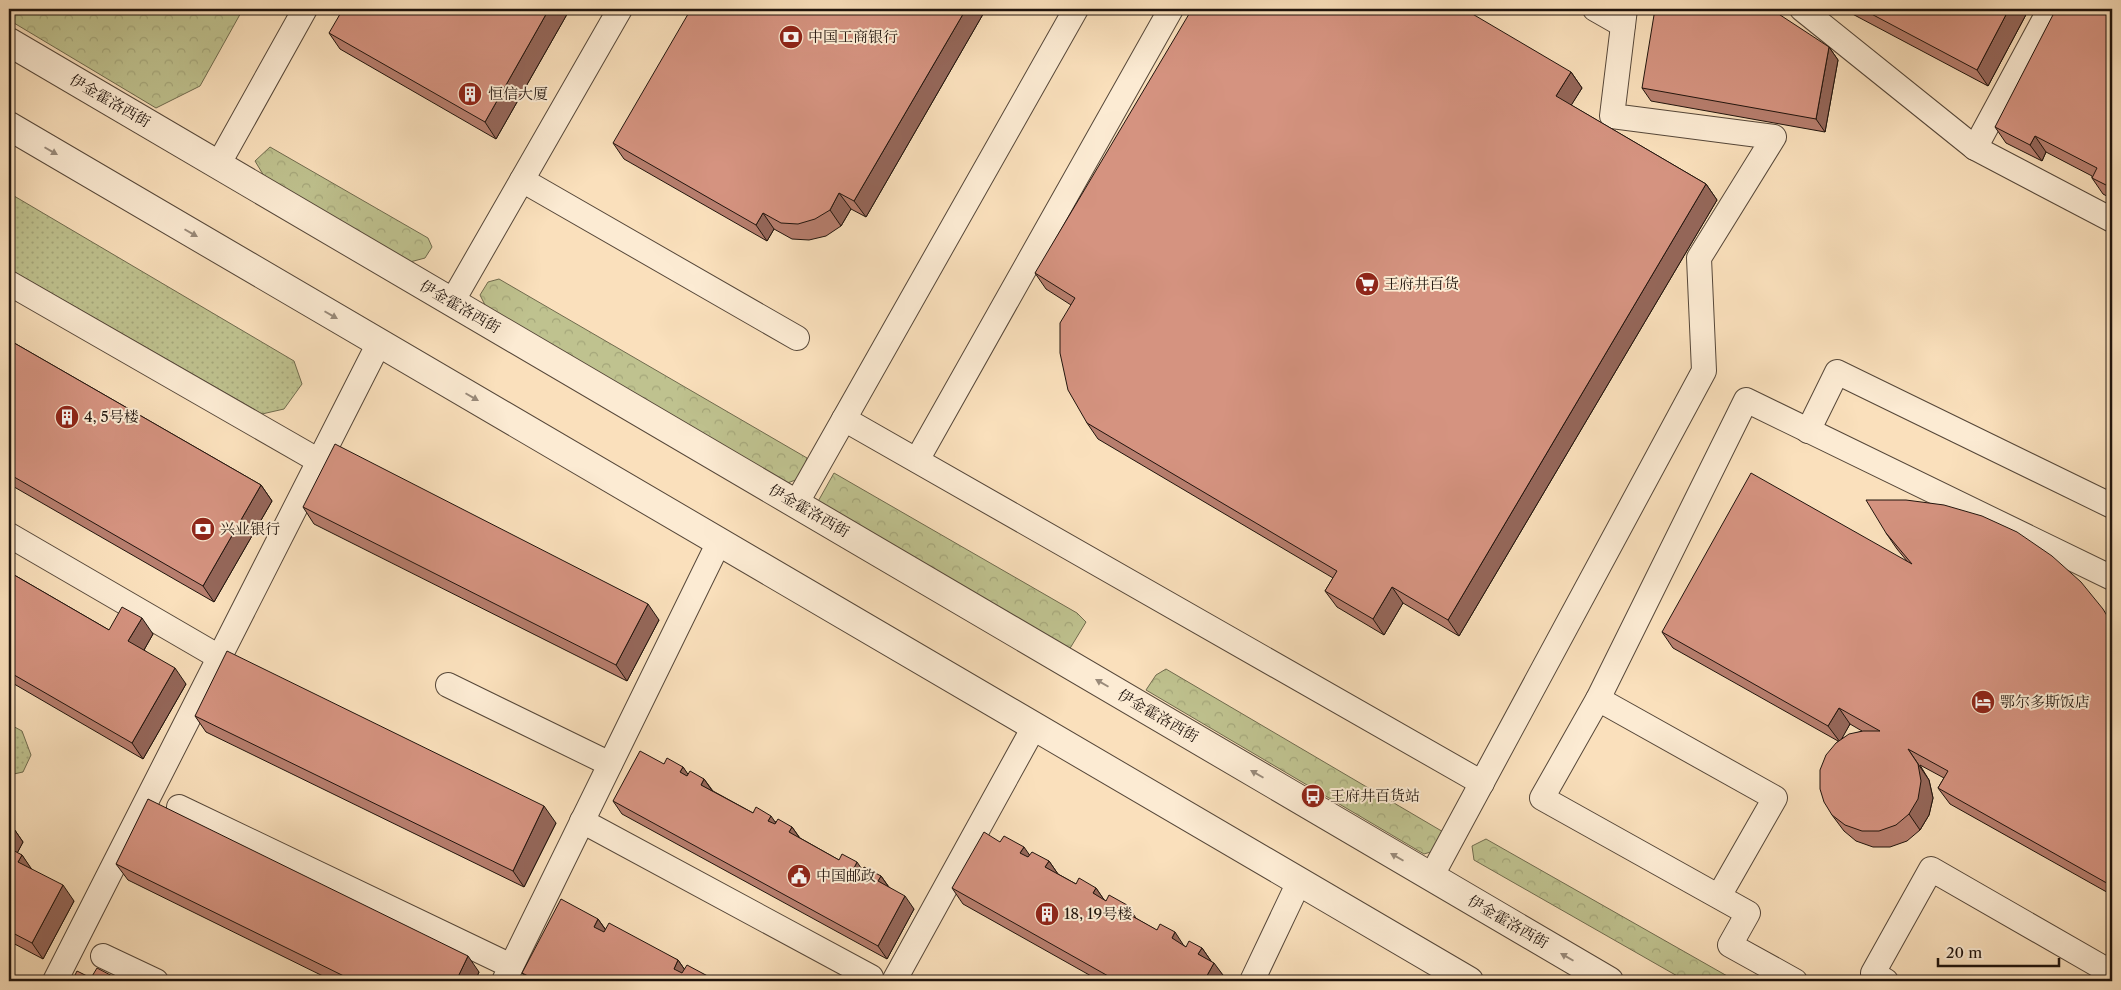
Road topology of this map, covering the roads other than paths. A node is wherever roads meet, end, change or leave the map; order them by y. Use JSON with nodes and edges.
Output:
{"nodes":[{"id":1,"x":305,"y":9,"type":"edge"},
{"id":2,"x":620,"y":9,"type":"edge"},
{"id":3,"x":1076,"y":9,"type":"edge"},
{"id":4,"x":1171,"y":9,"type":"edge"},
{"id":5,"x":1595,"y":9,"type":"edge"},
{"id":6,"x":1802,"y":9,"type":"edge"},
{"id":7,"x":2050,"y":9,"type":"edge"},
{"id":8,"x":1624,"y":17,"type":"edge"},
{"id":9,"x":9,"y":42,"type":"edge"},
{"id":10,"x":9,"y":126,"type":"edge"},
{"id":11,"x":1975,"y":148,"type":"junction"},
{"id":12,"x":218,"y":165,"type":"junction"},
{"id":13,"x":522,"y":180,"type":"junction"},
{"id":14,"x":2112,"y":220,"type":"edge"},
{"id":15,"x":9,"y":283,"type":"edge"},
{"id":16,"x":452,"y":302,"type":"junction"},
{"id":17,"x":797,"y":338,"type":"dead end"},
{"id":18,"x":379,"y":343,"type":"junction"},
{"id":19,"x":844,"y":419,"type":"junction"},
{"id":20,"x":1808,"y":431,"type":"junction"},
{"id":21,"x":917,"y":460,"type":"junction"},
{"id":22,"x":319,"y":461,"type":"junction"},
{"id":23,"x":796,"y":504,"type":"junction"},
{"id":24,"x":2112,"y":506,"type":"edge"},
{"id":25,"x":9,"y":535,"type":"edge"},
{"id":26,"x":719,"y":542,"type":"junction"},
{"id":27,"x":2112,"y":578,"type":"edge"},
{"id":28,"x":219,"y":657,"type":"junction"},
{"id":29,"x":448,"y":684,"type":"dead end"},
{"id":30,"x":1598,"y":699,"type":"junction"},
{"id":31,"x":1034,"y":727,"type":"junction"},
{"id":32,"x":610,"y":764,"type":"junction"},
{"id":33,"x":1482,"y":783,"type":"junction"},
{"id":34,"x":179,"y":807,"type":"dead end"},
{"id":35,"x":582,"y":821,"type":"junction"},
{"id":36,"x":1431,"y":877,"type":"junction"},
{"id":37,"x":1299,"y":882,"type":"junction"},
{"id":38,"x":1719,"y":896,"type":"junction"},
{"id":39,"x":104,"y":956,"type":"dead end"},
{"id":40,"x":2112,"y":973,"type":"edge"},
{"id":41,"x":508,"y":974,"type":"edge"},
{"id":42,"x":1876,"y":979,"type":"edge"},
{"id":43,"x":872,"y":980,"type":"edge"},
{"id":44,"x":55,"y":981,"type":"edge"},
{"id":45,"x":156,"y":981,"type":"edge"},
{"id":46,"x":894,"y":981,"type":"edge"},
{"id":47,"x":1252,"y":981,"type":"edge"},
{"id":48,"x":1469,"y":981,"type":"edge"},
{"id":49,"x":1609,"y":981,"type":"edge"},
{"id":50,"x":1795,"y":981,"type":"edge"}],
"edges":[{"from":1,"to":12,"type":"lane"},
{"from":2,"to":13,"type":"lane"},
{"from":3,"to":19,"type":"lane"},
{"from":4,"to":21,"type":"lane"},
{"from":5,"to":8,"type":"lane"},
{"from":6,"to":11,"type":"lane"},
{"from":7,"to":11,"type":"lane"},
{"from":8,"to":33,"type":"lane"},
{"from":9,"to":12,"type":"street","name":"伊金霍洛西街"},
{"from":10,"to":18,"type":"street","one_way":true},
{"from":11,"to":14,"type":"lane"},
{"from":12,"to":16,"type":"street","name":"伊金霍洛西街"},
{"from":13,"to":16,"type":"lane"},
{"from":13,"to":17,"type":"lane"},
{"from":15,"to":22,"type":"lane"},
{"from":16,"to":23,"type":"street","name":"伊金霍洛西街"},
{"from":18,"to":22,"type":"lane"},
{"from":18,"to":26,"type":"street","one_way":true},
{"from":19,"to":21,"type":"lane"},
{"from":19,"to":23,"type":"lane"},
{"from":20,"to":24,"type":"lane"},
{"from":20,"to":27,"type":"lane"},
{"from":20,"to":30,"type":"lane"},
{"from":21,"to":33,"type":"lane"},
{"from":22,"to":28,"type":"lane"},
{"from":36,"to":23,"type":"street","name":"伊金霍洛西街","one_way":true},
{"from":25,"to":28,"type":"lane"},
{"from":26,"to":31,"type":"street"},
{"from":26,"to":32,"type":"lane"},
{"from":28,"to":44,"type":"lane"},
{"from":29,"to":32,"type":"lane"},
{"from":30,"to":38,"type":"lane"},
{"from":30,"to":38,"type":"lane"},
{"from":31,"to":37,"type":"street"},
{"from":31,"to":46,"type":"lane"},
{"from":32,"to":35,"type":"lane"},
{"from":33,"to":36,"type":"lane"},
{"from":34,"to":41,"type":"lane"},
{"from":35,"to":41,"type":"lane"},
{"from":35,"to":43,"type":"lane"},
{"from":49,"to":36,"type":"street","name":"伊金霍洛西街","one_way":true},
{"from":37,"to":47,"type":"lane"},
{"from":37,"to":48,"type":"street"},
{"from":38,"to":50,"type":"lane"},
{"from":39,"to":45,"type":"lane"},
{"from":40,"to":42,"type":"lane"}]}
